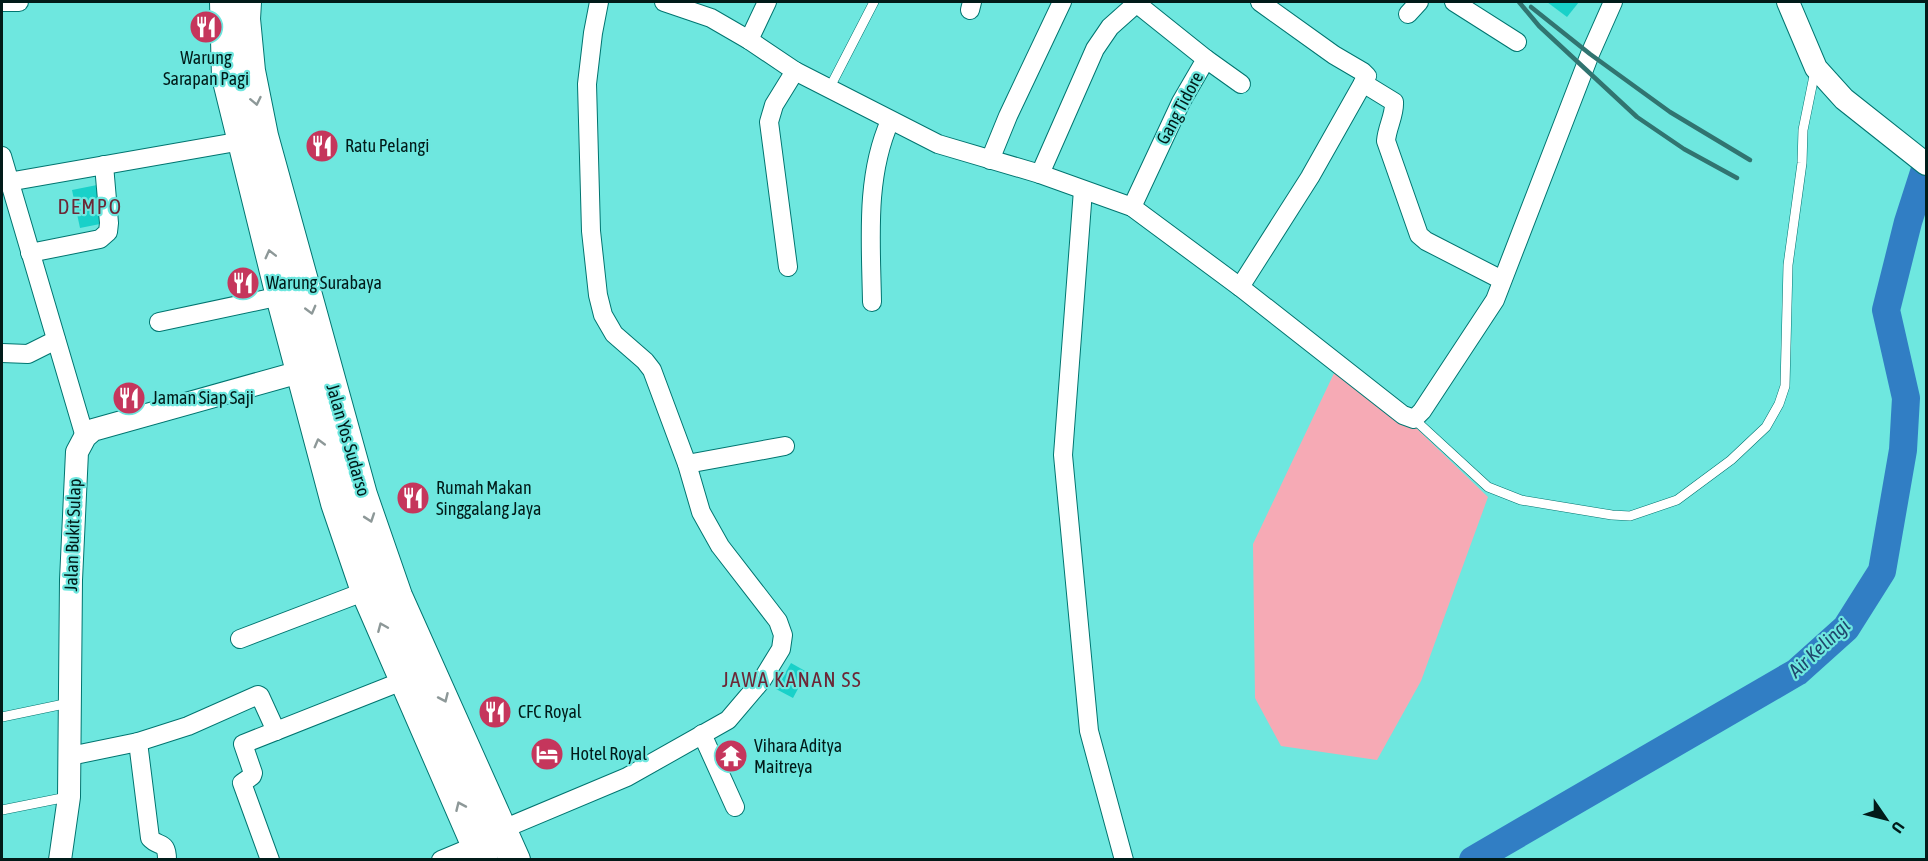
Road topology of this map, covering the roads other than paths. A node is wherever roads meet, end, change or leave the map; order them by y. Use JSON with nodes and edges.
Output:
{"nodes":[{"id":1,"x":2,"y":2,"type":"edge"},
{"id":2,"x":19,"y":2,"type":"edge"},
{"id":3,"x":225,"y":2,"type":"edge"},
{"id":4,"x":246,"y":2,"type":"edge"},
{"id":5,"x":599,"y":2,"type":"edge"},
{"id":6,"x":664,"y":2,"type":"edge"},
{"id":7,"x":767,"y":2,"type":"edge"},
{"id":8,"x":873,"y":2,"type":"edge"},
{"id":9,"x":1062,"y":2,"type":"edge"},
{"id":10,"x":1137,"y":2,"type":"edge"},
{"id":11,"x":1454,"y":2,"type":"edge"},
{"id":12,"x":1788,"y":2,"type":"edge"},
{"id":13,"x":1267,"y":4,"type":"edge"},
{"id":14,"x":1608,"y":4,"type":"edge"},
{"id":15,"x":749,"y":40,"type":"junction"},
{"id":16,"x":1516,"y":42,"type":"dead end"},
{"id":17,"x":1206,"y":59,"type":"junction"},
{"id":18,"x":1816,"y":68,"type":"junction"},
{"id":19,"x":795,"y":71,"type":"junction"},
{"id":20,"x":1364,"y":83,"type":"junction"},
{"id":21,"x":1241,"y":84,"type":"dead end"},
{"id":22,"x":829,"y":89,"type":"junction"},
{"id":23,"x":890,"y":121,"type":"junction"},
{"id":24,"x":242,"y":141,"type":"junction"},
{"id":25,"x":2,"y":156,"type":"edge"},
{"id":26,"x":990,"y":160,"type":"junction"},
{"id":27,"x":1926,"y":164,"type":"edge"},
{"id":28,"x":105,"y":165,"type":"junction"},
{"id":29,"x":1040,"y":174,"type":"junction"},
{"id":30,"x":6,"y":178,"type":"edge"},
{"id":31,"x":1083,"y":190,"type":"junction"},
{"id":32,"x":1132,"y":207,"type":"junction"},
{"id":33,"x":30,"y":253,"type":"junction"},
{"id":34,"x":788,"y":267,"type":"dead end"},
{"id":35,"x":1502,"y":280,"type":"junction"},
{"id":36,"x":1240,"y":287,"type":"junction"},
{"id":37,"x":281,"y":296,"type":"junction"},
{"id":38,"x":872,"y":302,"type":"dead end"},
{"id":39,"x":159,"y":322,"type":"dead end"},
{"id":40,"x":56,"y":340,"type":"junction"},
{"id":41,"x":2,"y":353,"type":"edge"},
{"id":42,"x":314,"y":370,"type":"junction"},
{"id":43,"x":1414,"y":419,"type":"junction"},
{"id":44,"x":85,"y":437,"type":"junction"},
{"id":45,"x":785,"y":446,"type":"dead end"},
{"id":46,"x":687,"y":464,"type":"junction"},
{"id":47,"x":366,"y":591,"type":"junction"},
{"id":48,"x":240,"y":639,"type":"dead end"},
{"id":49,"x":405,"y":680,"type":"junction"},
{"id":50,"x":69,"y":703,"type":"junction"},
{"id":51,"x":2,"y":717,"type":"edge"},
{"id":52,"x":276,"y":731,"type":"junction"},
{"id":53,"x":702,"y":734,"type":"junction"},
{"id":54,"x":138,"y":742,"type":"junction"},
{"id":55,"x":70,"y":756,"type":"junction"},
{"id":56,"x":69,"y":797,"type":"junction"},
{"id":57,"x":735,"y":807,"type":"dead end"},
{"id":58,"x":2,"y":810,"type":"edge"},
{"id":59,"x":503,"y":829,"type":"junction"},
{"id":60,"x":480,"y":852,"type":"edge"},
{"id":61,"x":60,"y":860,"type":"edge"},
{"id":62,"x":167,"y":860,"type":"edge"},
{"id":63,"x":270,"y":860,"type":"edge"},
{"id":64,"x":441,"y":860,"type":"edge"},
{"id":65,"x":515,"y":860,"type":"edge"},
{"id":66,"x":1124,"y":860,"type":"edge"}],
"edges":[{"from":1,"to":2,"type":"street"},
{"from":3,"to":24,"type":"highway","name":"Jalan Yos Sudarso"},
{"from":4,"to":42,"type":"highway","name":"Jalan Yos Sudarso","one_way":true},
{"from":5,"to":46,"type":"street"},
{"from":6,"to":15,"type":"street"},
{"from":7,"to":15,"type":"street"},
{"from":8,"to":22,"type":"lane"},
{"from":9,"to":26,"type":"street"},
{"from":10,"to":17,"type":"street","name":"Gang Tidore"},
{"from":10,"to":29,"type":"street"},
{"from":11,"to":16,"type":"street"},
{"from":12,"to":18,"type":"street"},
{"from":13,"to":20,"type":"street"},
{"from":14,"to":35,"type":"street"},
{"from":15,"to":19,"type":"street"},
{"from":17,"to":21,"type":"street"},
{"from":17,"to":32,"type":"street","name":"Gang Tidore"},
{"from":18,"to":27,"type":"street"},
{"from":18,"to":43,"type":"lane"},
{"from":19,"to":22,"type":"street"},
{"from":19,"to":34,"type":"street"},
{"from":20,"to":35,"type":"street"},
{"from":20,"to":36,"type":"street"},
{"from":22,"to":23,"type":"street"},
{"from":23,"to":26,"type":"street"},
{"from":23,"to":38,"type":"street"},
{"from":24,"to":28,"type":"street"},
{"from":37,"to":24,"type":"highway","name":"Jalan Yos Sudarso","one_way":true},
{"from":25,"to":30,"type":"street"},
{"from":26,"to":29,"type":"street"},
{"from":28,"to":30,"type":"street"},
{"from":28,"to":33,"type":"street"},
{"from":29,"to":31,"type":"street"},
{"from":30,"to":33,"type":"street"},
{"from":31,"to":32,"type":"street"},
{"from":31,"to":66,"type":"street"},
{"from":32,"to":36,"type":"street"},
{"from":33,"to":40,"type":"street"},
{"from":35,"to":43,"type":"street"},
{"from":36,"to":43,"type":"street"},
{"from":37,"to":39,"type":"street"},
{"from":37,"to":42,"type":"highway","name":"Jalan Yos Sudarso"},
{"from":40,"to":41,"type":"street"},
{"from":40,"to":44,"type":"street"},
{"from":42,"to":44,"type":"street"},
{"from":47,"to":42,"type":"highway","name":"Jalan Yos Sudarso","one_way":true},
{"from":42,"to":59,"type":"highway","name":"Jalan Yos Sudarso","one_way":true},
{"from":44,"to":50,"type":"street","name":"Jalan Bukit Sulap"},
{"from":45,"to":46,"type":"street"},
{"from":46,"to":53,"type":"street"},
{"from":47,"to":48,"type":"street"},
{"from":49,"to":47,"type":"highway","name":"Jalan Yos Sudarso","one_way":true},
{"from":49,"to":52,"type":"street"},
{"from":60,"to":49,"type":"highway","name":"Jalan Yos Sudarso","one_way":true},
{"from":50,"to":51,"type":"lane"},
{"from":50,"to":55,"type":"street","name":"Jalan Bukit Sulap"},
{"from":52,"to":54,"type":"street"},
{"from":52,"to":63,"type":"street"},
{"from":53,"to":57,"type":"street"},
{"from":53,"to":59,"type":"street"},
{"from":54,"to":55,"type":"street"},
{"from":54,"to":62,"type":"street"},
{"from":55,"to":56,"type":"street","name":"Jalan Bukit Sulap"},
{"from":56,"to":58,"type":"lane"},
{"from":56,"to":61,"type":"street","name":"Jalan Bukit Sulap"},
{"from":59,"to":65,"type":"highway","name":"Jalan Yos Sudarso"},
{"from":60,"to":64,"type":"street"}]}
